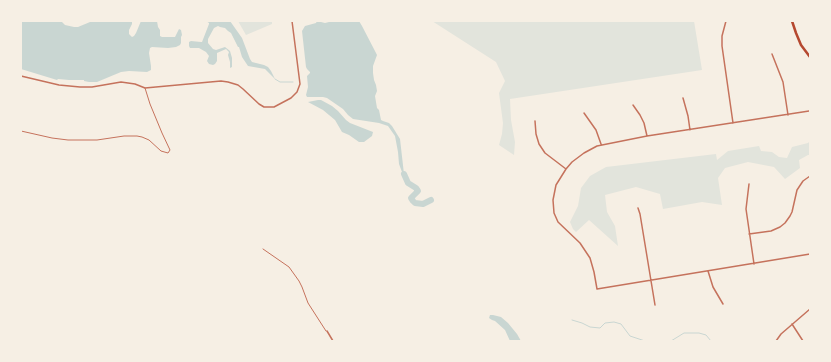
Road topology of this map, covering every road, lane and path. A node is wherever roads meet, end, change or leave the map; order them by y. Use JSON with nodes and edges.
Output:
{"nodes":[{"id":1,"x":292,"y":21,"type":"edge"},
{"id":2,"x":726,"y":21,"type":"edge"},
{"id":3,"x":792,"y":21,"type":"edge"},
{"id":4,"x":772,"y":54,"type":"dead end"},
{"id":5,"x":810,"y":57,"type":"edge"},
{"id":6,"x":21,"y":76,"type":"edge"},
{"id":7,"x":145,"y":88,"type":"junction"},
{"id":8,"x":683,"y":98,"type":"dead end"},
{"id":9,"x":633,"y":105,"type":"dead end"},
{"id":10,"x":809,"y":111,"type":"dead end"},
{"id":11,"x":584,"y":113,"type":"dead end"},
{"id":12,"x":788,"y":114,"type":"junction"},
{"id":13,"x":535,"y":121,"type":"dead end"},
{"id":14,"x":733,"y":123,"type":"junction"},
{"id":15,"x":690,"y":130,"type":"junction"},
{"id":16,"x":21,"y":131,"type":"edge"},
{"id":17,"x":647,"y":136,"type":"junction"},
{"id":18,"x":601,"y":144,"type":"junction"},
{"id":19,"x":566,"y":169,"type":"junction"},
{"id":20,"x":810,"y":176,"type":"edge"},
{"id":21,"x":749,"y":184,"type":"dead end"},
{"id":22,"x":638,"y":208,"type":"dead end"},
{"id":23,"x":749,"y":234,"type":"junction"},
{"id":24,"x":263,"y":249,"type":"dead end"},
{"id":25,"x":810,"y":254,"type":"edge"},
{"id":26,"x":754,"y":264,"type":"junction"},
{"id":27,"x":708,"y":271,"type":"junction"},
{"id":28,"x":651,"y":280,"type":"junction"},
{"id":29,"x":723,"y":304,"type":"dead end"},
{"id":30,"x":655,"y":305,"type":"dead end"},
{"id":31,"x":810,"y":309,"type":"edge"},
{"id":32,"x":792,"y":324,"type":"junction"},
{"id":33,"x":327,"y":331,"type":"joint"},
{"id":34,"x":333,"y":341,"type":"edge"},
{"id":35,"x":776,"y":341,"type":"edge"},
{"id":36,"x":803,"y":341,"type":"edge"}],
"edges":[{"from":1,"to":7,"type":"street"},
{"from":2,"to":14,"type":"street"},
{"from":3,"to":5,"type":"main road"},
{"from":4,"to":12,"type":"street"},
{"from":6,"to":7,"type":"street"},
{"from":7,"to":16,"type":"lane"},
{"from":8,"to":15,"type":"street"},
{"from":9,"to":17,"type":"street"},
{"from":10,"to":12,"type":"street"},
{"from":11,"to":18,"type":"street"},
{"from":12,"to":14,"type":"street"},
{"from":13,"to":19,"type":"street"},
{"from":14,"to":15,"type":"street"},
{"from":15,"to":17,"type":"street"},
{"from":17,"to":18,"type":"street"},
{"from":18,"to":19,"type":"street"},
{"from":19,"to":28,"type":"street"},
{"from":20,"to":23,"type":"street"},
{"from":21,"to":23,"type":"street"},
{"from":22,"to":28,"type":"street"},
{"from":23,"to":26,"type":"street"},
{"from":24,"to":33,"type":"lane"},
{"from":25,"to":26,"type":"street"},
{"from":26,"to":27,"type":"street"},
{"from":27,"to":28,"type":"street"},
{"from":27,"to":29,"type":"street"},
{"from":28,"to":30,"type":"street"},
{"from":31,"to":32,"type":"street"},
{"from":32,"to":35,"type":"street"},
{"from":32,"to":36,"type":"street"},
{"from":33,"to":34,"type":"street"}]}
